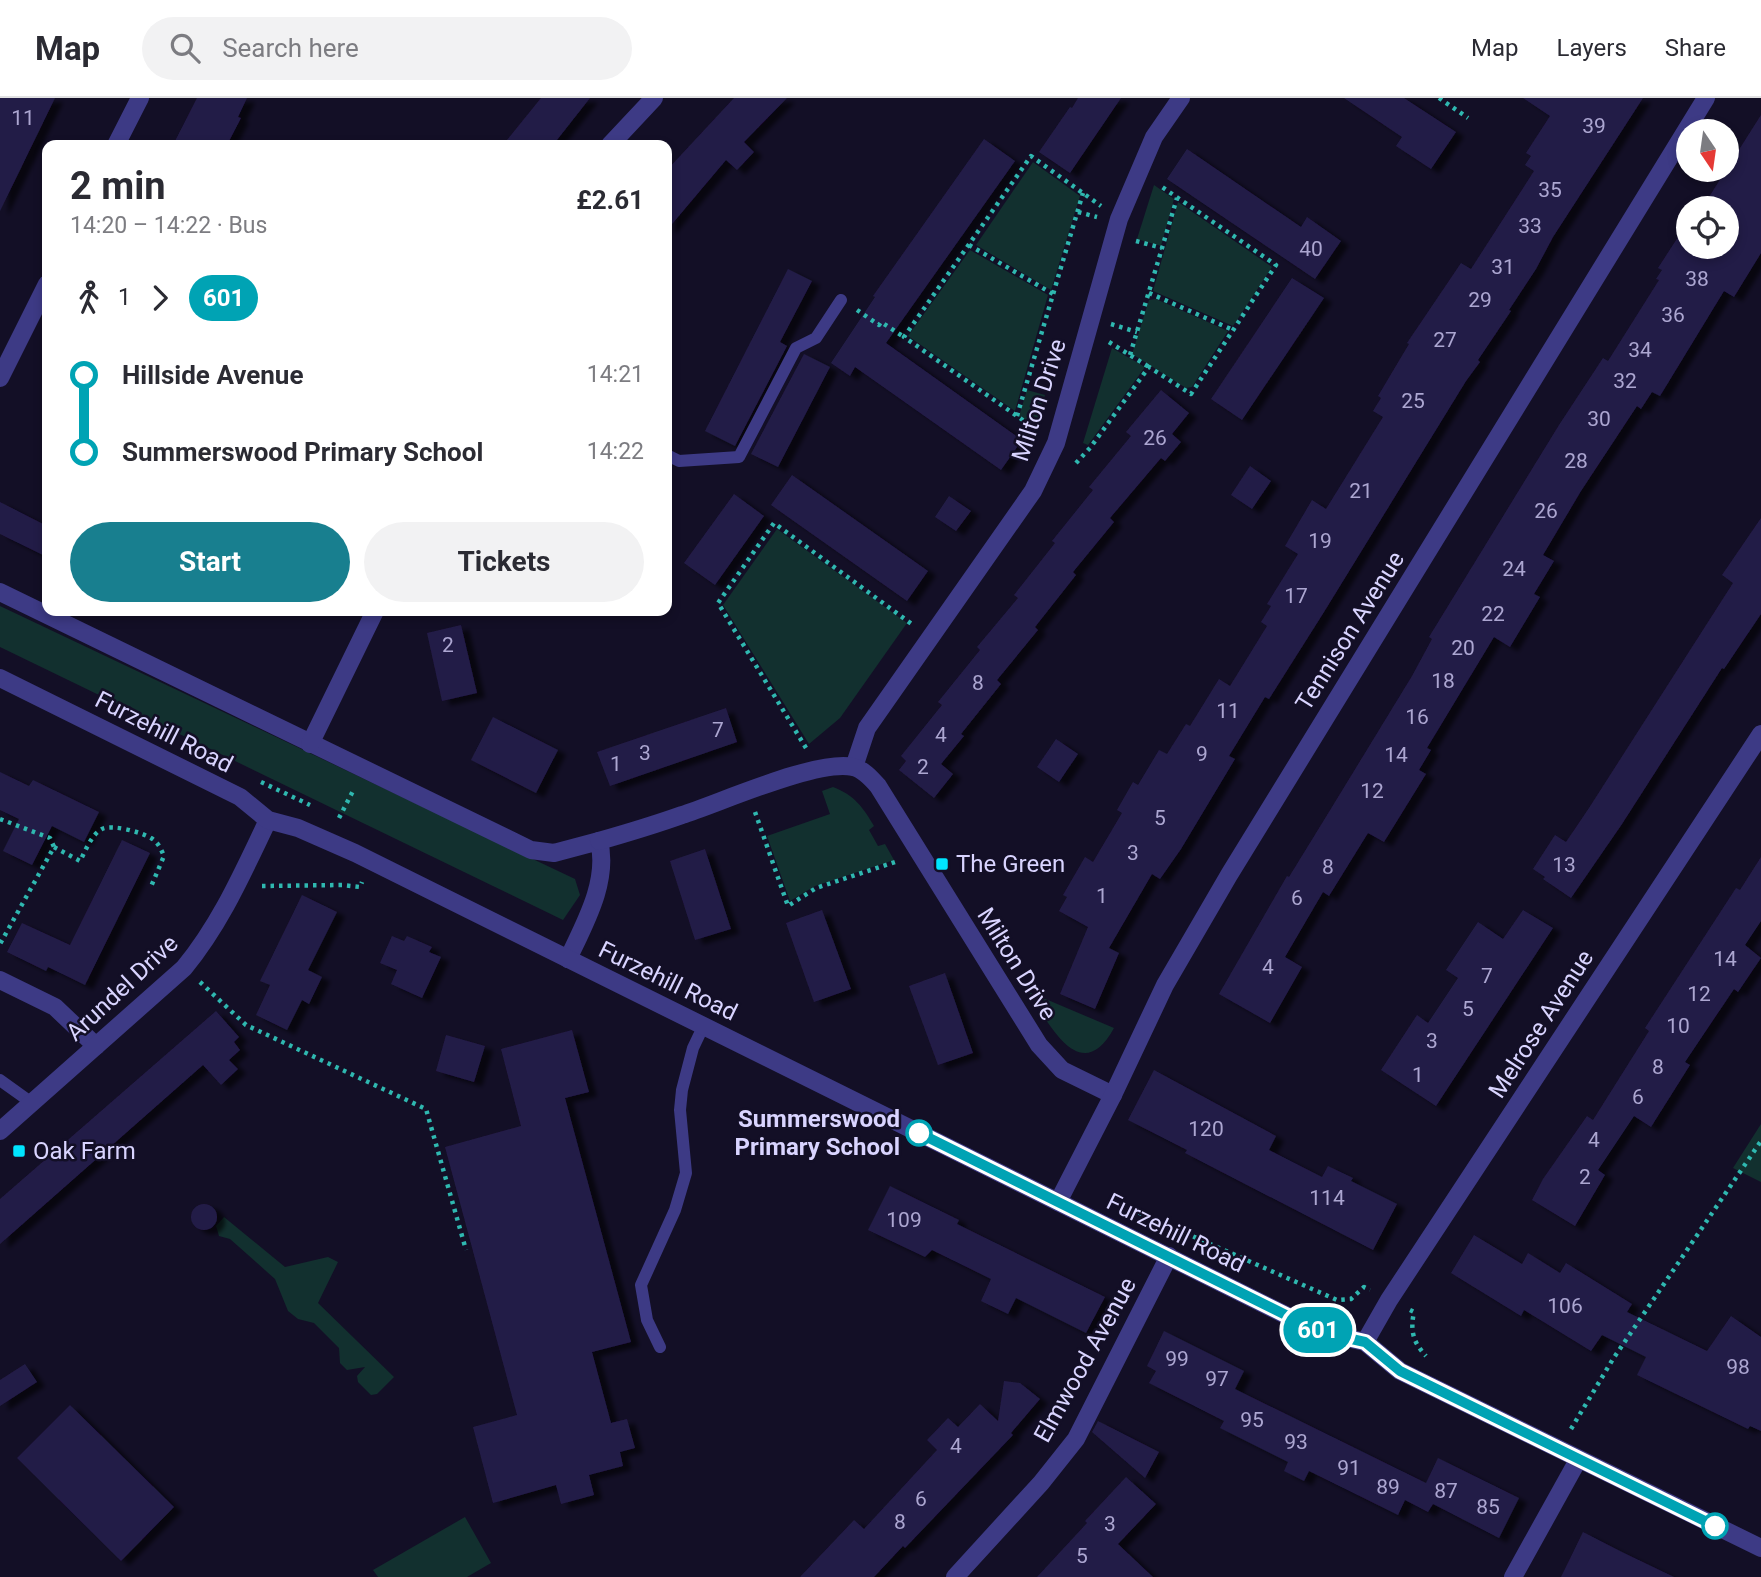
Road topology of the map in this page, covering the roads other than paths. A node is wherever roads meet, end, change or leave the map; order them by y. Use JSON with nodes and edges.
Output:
{"nodes":[{"id":1,"x":140,"y":98,"type":"edge"},
{"id":2,"x":654,"y":98,"type":"edge"},
{"id":3,"x":1181,"y":98,"type":"edge"},
{"id":4,"x":1706,"y":98,"type":"edge"},
{"id":5,"x":119,"y":140,"type":"edge"},
{"id":6,"x":615,"y":140,"type":"edge"},
{"id":7,"x":42,"y":294,"type":"edge"},
{"id":8,"x":841,"y":300,"type":"road end"},
{"id":9,"x":0,"y":378,"type":"edge"},
{"id":10,"x":672,"y":458,"type":"edge"},
{"id":11,"x":0,"y":592,"type":"edge"},
{"id":12,"x":42,"y":613,"type":"edge"},
{"id":13,"x":49,"y":616,"type":"edge"},
{"id":14,"x":373,"y":616,"type":"edge"},
{"id":15,"x":0,"y":678,"type":"edge"},
{"id":16,"x":1761,"y":734,"type":"edge"},
{"id":17,"x":310,"y":744,"type":"junction"},
{"id":18,"x":854,"y":767,"type":"junction"},
{"id":19,"x":268,"y":820,"type":"junction"},
{"id":20,"x":599,"y":841,"type":"junction"},
{"id":21,"x":568,"y":959,"type":"junction"},
{"id":22,"x":0,"y":980,"type":"edge"},
{"id":23,"x":703,"y":1027,"type":"junction"},
{"id":24,"x":96,"y":1046,"type":"junction"},
{"id":25,"x":0,"y":1080,"type":"edge"},
{"id":26,"x":1113,"y":1095,"type":"junction"},
{"id":27,"x":32,"y":1103,"type":"junction"},
{"id":28,"x":0,"y":1131,"type":"edge"},
{"id":29,"x":1058,"y":1202,"type":"junction"},
{"id":30,"x":1169,"y":1256,"type":"junction"},
{"id":31,"x":1365,"y":1342,"type":"junction"},
{"id":32,"x":660,"y":1348,"type":"dead end"},
{"id":33,"x":1578,"y":1460,"type":"junction"},
{"id":34,"x":1761,"y":1548,"type":"edge"},
{"id":35,"x":954,"y":1577,"type":"edge"},
{"id":36,"x":1513,"y":1577,"type":"edge"}],
"edges":[{"from":1,"to":5,"type":"street"},
{"from":2,"to":6,"type":"street"},
{"from":3,"to":18,"type":"street","name":"Milton Drive"},
{"from":4,"to":26,"type":"street","name":"Tennison Avenue"},
{"from":7,"to":9,"type":"street"},
{"from":8,"to":10,"type":"lane"},
{"from":11,"to":12,"type":"street"},
{"from":13,"to":17,"type":"street"},
{"from":14,"to":17,"type":"street"},
{"from":15,"to":19,"type":"street","name":"Furzehill Road"},
{"from":16,"to":31,"type":"street","name":"Melrose Avenue"},
{"from":17,"to":20,"type":"street"},
{"from":18,"to":20,"type":"street"},
{"from":18,"to":26,"type":"street","name":"Milton Drive"},
{"from":19,"to":21,"type":"street","name":"Furzehill Road"},
{"from":19,"to":24,"type":"street","name":"Arundel Drive"},
{"from":20,"to":21,"type":"street","name":"Furzehill Road"},
{"from":21,"to":23,"type":"street","name":"Furzehill Road"},
{"from":22,"to":24,"type":"street"},
{"from":23,"to":29,"type":"street","name":"Furzehill Road"},
{"from":23,"to":32,"type":"lane"},
{"from":24,"to":27,"type":"street","name":"Arundel Drive"},
{"from":25,"to":27,"type":"lane"},
{"from":26,"to":29,"type":"street","name":"Tennison Avenue"},
{"from":27,"to":28,"type":"street","name":"Arundel Drive"},
{"from":29,"to":30,"type":"street","name":"Furzehill Road"},
{"from":30,"to":31,"type":"street","name":"Furzehill Road"},
{"from":30,"to":35,"type":"street","name":"Elmwood Avenue"},
{"from":31,"to":33,"type":"street","name":"Furzehill Road"},
{"from":33,"to":34,"type":"street","name":"Furzehill Road"},
{"from":33,"to":36,"type":"street"}]}
